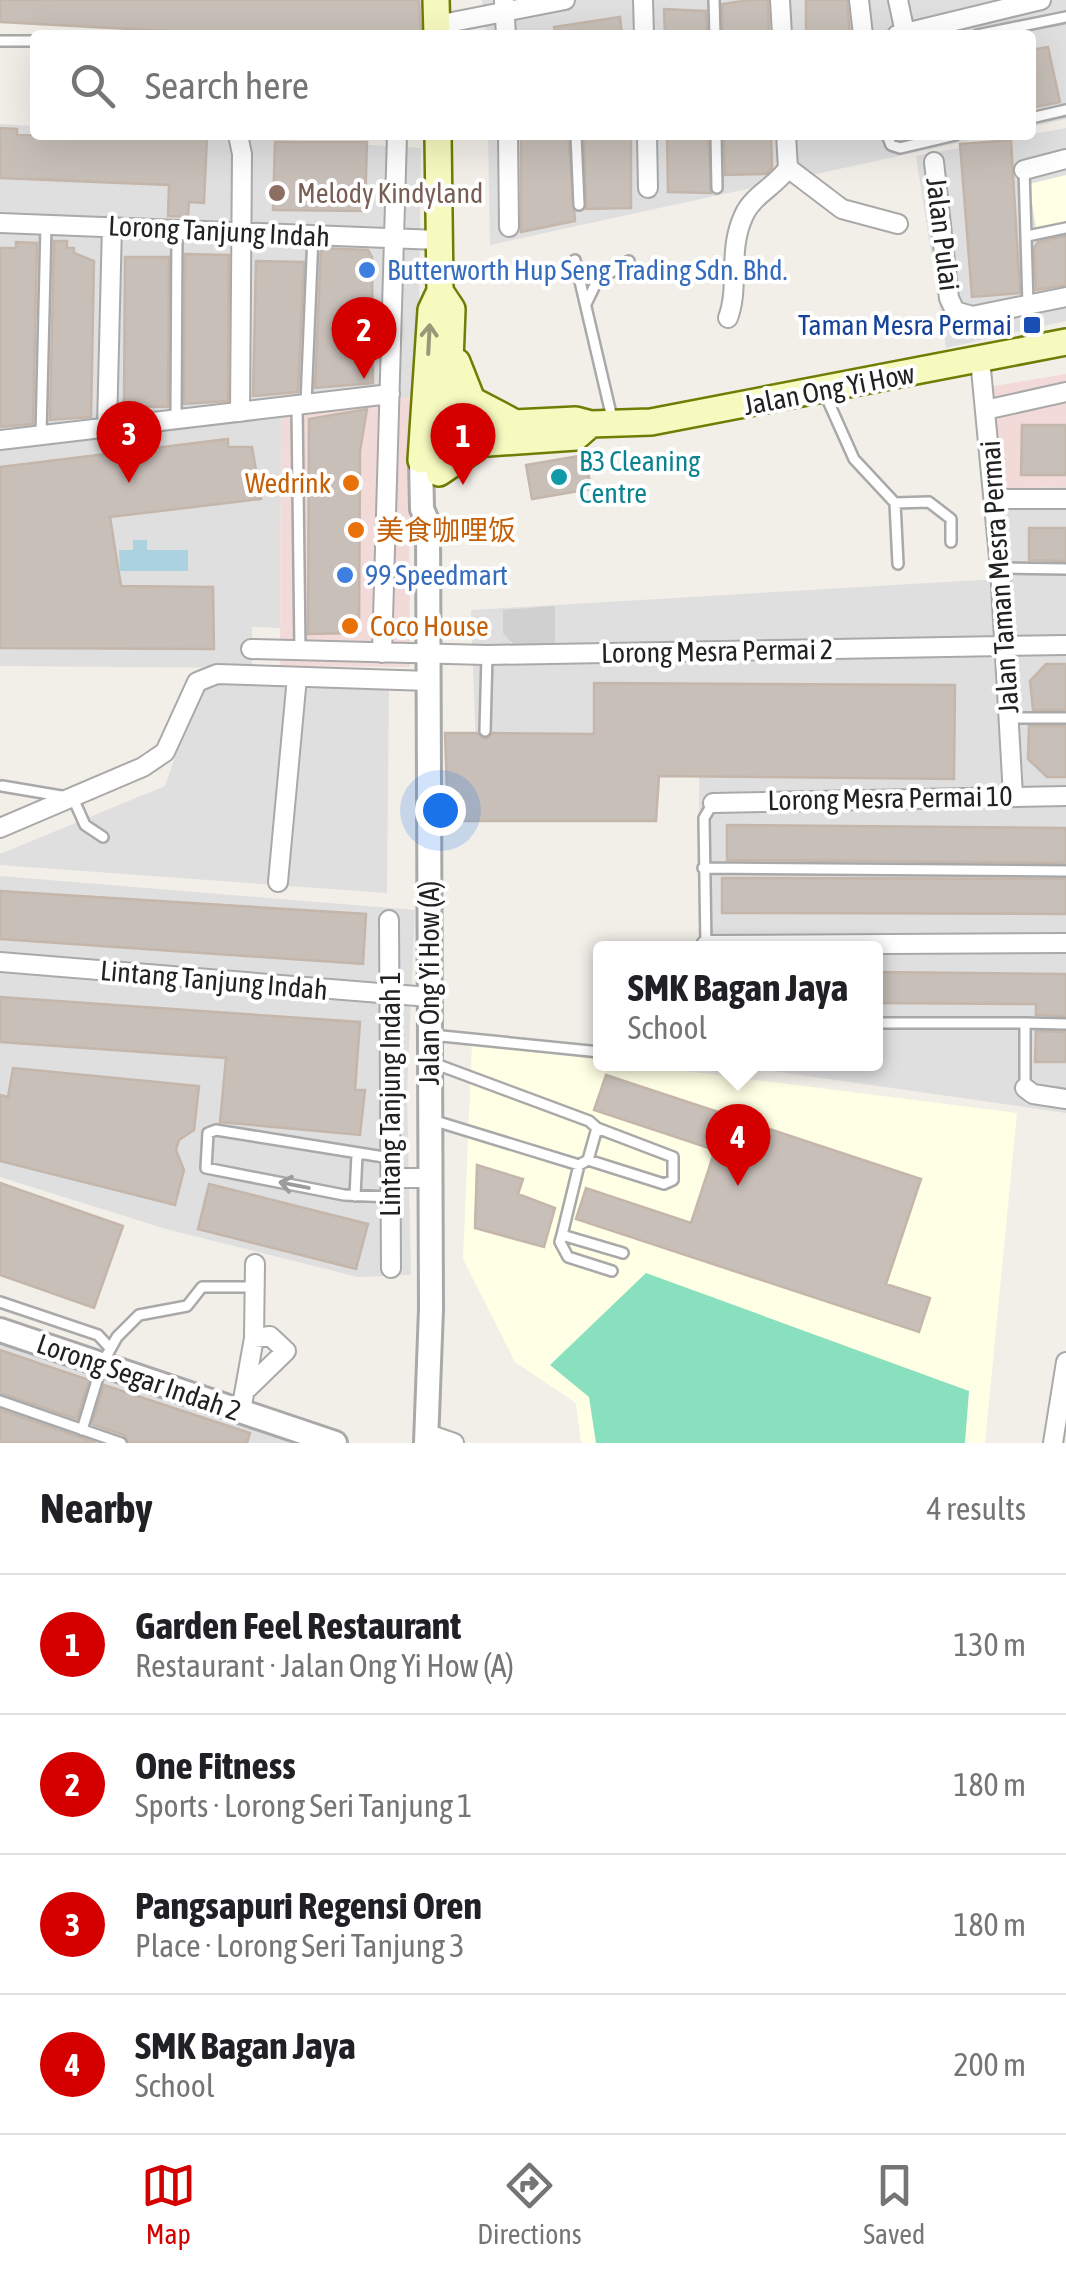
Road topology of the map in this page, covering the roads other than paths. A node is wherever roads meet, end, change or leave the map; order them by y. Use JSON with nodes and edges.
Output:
{"nodes":[{"id":1,"x":565,"y":0,"type":"edge"},
{"id":2,"x":643,"y":0,"type":"edge"},
{"id":3,"x":714,"y":0,"type":"edge"},
{"id":4,"x":780,"y":0,"type":"edge"},
{"id":5,"x":859,"y":0,"type":"edge"},
{"id":6,"x":898,"y":0,"type":"edge"},
{"id":7,"x":1041,"y":0,"type":"edge"},
{"id":8,"x":505,"y":6,"type":"edge"},
{"id":9,"x":1066,"y":16,"type":"edge"},
{"id":10,"x":436,"y":20,"type":"edge"},
{"id":11,"x":644,"y":30,"type":"edge"},
{"id":12,"x":715,"y":30,"type":"edge"},
{"id":13,"x":782,"y":30,"type":"edge"},
{"id":14,"x":862,"y":30,"type":"edge"},
{"id":15,"x":901,"y":30,"type":"edge"},
{"id":16,"x":917,"y":30,"type":"edge"},
{"id":17,"x":1000,"y":30,"type":"edge"},
{"id":18,"x":0,"y":41,"type":"edge"},
{"id":19,"x":30,"y":41,"type":"edge"},
{"id":20,"x":1066,"y":110,"type":"edge"},
{"id":21,"x":1036,"y":117,"type":"edge"},
{"id":22,"x":238,"y":140,"type":"edge"},
{"id":23,"x":397,"y":140,"type":"edge"},
{"id":24,"x":438,"y":140,"type":"edge"},
{"id":25,"x":508,"y":140,"type":"edge"},
{"id":26,"x":576,"y":140,"type":"edge"},
{"id":27,"x":647,"y":140,"type":"edge"},
{"id":28,"x":716,"y":140,"type":"edge"},
{"id":29,"x":786,"y":140,"type":"edge"},
{"id":30,"x":889,"y":140,"type":"edge"},
{"id":31,"x":934,"y":140,"type":"edge"},
{"id":32,"x":1066,"y":159,"type":"edge"},
{"id":33,"x":934,"y":162,"type":"dead end"},
{"id":34,"x":788,"y":168,"type":"junction"},
{"id":35,"x":1024,"y":170,"type":"joint"},
{"id":36,"x":648,"y":188,"type":"dead end"},
{"id":37,"x":717,"y":188,"type":"dead end"},
{"id":38,"x":580,"y":204,"type":"dead end"},
{"id":39,"x":0,"y":223,"type":"edge"},
{"id":40,"x":46,"y":223,"type":"junction"},
{"id":41,"x":898,"y":224,"type":"dead end"},
{"id":42,"x":112,"y":226,"type":"junction"},
{"id":43,"x":509,"y":227,"type":"dead end"},
{"id":44,"x":178,"y":228,"type":"junction"},
{"id":45,"x":1066,"y":228,"type":"edge"},
{"id":46,"x":242,"y":231,"type":"junction"},
{"id":47,"x":313,"y":236,"type":"junction"},
{"id":48,"x":1027,"y":236,"type":"junction"},
{"id":49,"x":396,"y":238,"type":"junction"},
{"id":50,"x":438,"y":240,"type":"junction"},
{"id":51,"x":575,"y":260,"type":"dead end"},
{"id":52,"x":630,"y":261,"type":"dead end"},
{"id":53,"x":440,"y":291,"type":"junction"},
{"id":54,"x":1066,"y":297,"type":"edge"},
{"id":55,"x":1028,"y":304,"type":"junction"},
{"id":56,"x":585,"y":306,"type":"junction"},
{"id":57,"x":728,"y":318,"type":"dead end"},
{"id":58,"x":451,"y":338,"type":"junction"},
{"id":59,"x":1066,"y":342,"type":"edge"},
{"id":60,"x":980,"y":359,"type":"junction"},
{"id":61,"x":427,"y":386,"type":"junction"},
{"id":62,"x":822,"y":390,"type":"junction"},
{"id":63,"x":1066,"y":392,"type":"edge"},
{"id":64,"x":390,"y":394,"type":"junction"},
{"id":65,"x":302,"y":404,"type":"junction"},
{"id":66,"x":985,"y":410,"type":"junction"},
{"id":67,"x":240,"y":412,"type":"junction"},
{"id":68,"x":176,"y":419,"type":"junction"},
{"id":69,"x":518,"y":423,"type":"junction"},
{"id":70,"x":602,"y":424,"type":"junction"},
{"id":71,"x":107,"y":427,"type":"junction"},
{"id":72,"x":41,"y":435,"type":"junction"},
{"id":73,"x":445,"y":436,"type":"junction"},
{"id":74,"x":0,"y":440,"type":"edge"},
{"id":75,"x":480,"y":446,"type":"junction"},
{"id":76,"x":430,"y":467,"type":"junction"},
{"id":77,"x":994,"y":499,"type":"junction"},
{"id":78,"x":1066,"y":499,"type":"edge"},
{"id":79,"x":896,"y":503,"type":"junction"},
{"id":80,"x":951,"y":542,"type":"dead end"},
{"id":81,"x":898,"y":564,"type":"dead end"},
{"id":82,"x":1000,"y":568,"type":"junction"},
{"id":83,"x":1066,"y":569,"type":"edge"},
{"id":84,"x":1005,"y":645,"type":"junction"},
{"id":85,"x":1066,"y":646,"type":"edge"},
{"id":86,"x":251,"y":649,"type":"dead end"},
{"id":87,"x":300,"y":651,"type":"junction"},
{"id":88,"x":382,"y":653,"type":"junction"},
{"id":89,"x":430,"y":654,"type":"junction"},
{"id":90,"x":488,"y":655,"type":"junction"},
{"id":91,"x":296,"y":677,"type":"junction"},
{"id":92,"x":429,"y":682,"type":"junction"},
{"id":93,"x":1010,"y":718,"type":"junction"},
{"id":94,"x":1066,"y":718,"type":"edge"},
{"id":95,"x":485,"y":732,"type":"dead end"},
{"id":96,"x":2,"y":786,"type":"edge"},
{"id":97,"x":1013,"y":796,"type":"junction"},
{"id":98,"x":1066,"y":796,"type":"edge"},
{"id":99,"x":73,"y":798,"type":"junction"},
{"id":100,"x":713,"y":802,"type":"joint"},
{"id":101,"x":0,"y":828,"type":"edge"},
{"id":102,"x":103,"y":837,"type":"dead end"},
{"id":103,"x":704,"y":868,"type":"junction"},
{"id":104,"x":1066,"y":871,"type":"edge"},
{"id":105,"x":278,"y":882,"type":"dead end"},
{"id":106,"x":389,"y":920,"type":"dead end"},
{"id":107,"x":706,"y":941,"type":"edge"},
{"id":108,"x":1066,"y":942,"type":"edge"},
{"id":109,"x":883,"y":945,"type":"edge"},
{"id":110,"x":0,"y":962,"type":"edge"},
{"id":111,"x":390,"y":994,"type":"junction"},
{"id":112,"x":428,"y":996,"type":"junction"},
{"id":113,"x":883,"y":1023,"type":"edge"},
{"id":114,"x":1025,"y":1023,"type":"junction"},
{"id":115,"x":1066,"y":1024,"type":"edge"},
{"id":116,"x":429,"y":1035,"type":"junction"},
{"id":117,"x":593,"y":1051,"type":"edge"},
{"id":118,"x":429,"y":1062,"type":"junction"},
{"id":119,"x":1026,"y":1088,"type":"joint"},
{"id":120,"x":1066,"y":1099,"type":"edge"},
{"id":121,"x":429,"y":1119,"type":"junction"},
{"id":122,"x":597,"y":1128,"type":"junction"},
{"id":123,"x":357,"y":1154,"type":"junction"},
{"id":124,"x":390,"y":1158,"type":"junction"},
{"id":125,"x":584,"y":1162,"type":"junction"},
{"id":126,"x":429,"y":1178,"type":"junction"},
{"id":127,"x":391,"y":1188,"type":"junction"},
{"id":128,"x":355,"y":1196,"type":"junction"},
{"id":129,"x":562,"y":1234,"type":"junction"},
{"id":130,"x":624,"y":1253,"type":"dead end"},
{"id":131,"x":255,"y":1264,"type":"dead end"},
{"id":132,"x":391,"y":1268,"type":"dead end"},
{"id":133,"x":612,"y":1272,"type":"dead end"},
{"id":134,"x":256,"y":1286,"type":"junction"},
{"id":135,"x":0,"y":1302,"type":"edge"},
{"id":136,"x":0,"y":1330,"type":"edge"},
{"id":137,"x":254,"y":1338,"type":"junction"},
{"id":138,"x":106,"y":1356,"type":"junction"},
{"id":139,"x":1066,"y":1362,"type":"edge"},
{"id":140,"x":248,"y":1388,"type":"junction"},
{"id":141,"x":0,"y":1401,"type":"edge"},
{"id":142,"x":242,"y":1411,"type":"junction"},
{"id":143,"x":82,"y":1430,"type":"junction"},
{"id":144,"x":427,"y":1439,"type":"edge"},
{"id":145,"x":121,"y":1443,"type":"edge"},
{"id":146,"x":335,"y":1443,"type":"edge"},
{"id":147,"x":454,"y":1443,"type":"edge"},
{"id":148,"x":1053,"y":1443,"type":"edge"}],
"edges":[{"from":1,"to":8,"type":"street"},
{"from":2,"to":11,"type":"street"},
{"from":3,"to":12,"type":"lane"},
{"from":4,"to":13,"type":"street"},
{"from":5,"to":14,"type":"street"},
{"from":6,"to":15,"type":"street"},
{"from":7,"to":16,"type":"street"},
{"from":8,"to":10,"type":"street"},
{"from":9,"to":17,"type":"lane"},
{"from":18,"to":19,"type":"lane"},
{"from":20,"to":21,"type":"lane"},
{"from":22,"to":46,"type":"street"},
{"from":23,"to":49,"type":"street"},
{"from":24,"to":50,"type":"main road"},
{"from":25,"to":43,"type":"street"},
{"from":26,"to":38,"type":"lane"},
{"from":27,"to":36,"type":"street"},
{"from":28,"to":37,"type":"lane"},
{"from":29,"to":34,"type":"street"},
{"from":30,"to":31,"type":"lane"},
{"from":32,"to":35,"type":"street"},
{"from":33,"to":55,"type":"street","name":"Jalan Pulai"},
{"from":34,"to":41,"type":"street"},
{"from":34,"to":57,"type":"street"},
{"from":35,"to":48,"type":"lane"},
{"from":39,"to":40,"type":"street","name":"Lorong Tanjung Indah"},
{"from":40,"to":42,"type":"street","name":"Lorong Tanjung Indah"},
{"from":40,"to":72,"type":"lane"},
{"from":42,"to":44,"type":"street","name":"Lorong Tanjung Indah"},
{"from":42,"to":71,"type":"street"},
{"from":44,"to":46,"type":"street","name":"Lorong Tanjung Indah"},
{"from":44,"to":68,"type":"lane"},
{"from":45,"to":48,"type":"lane"},
{"from":46,"to":47,"type":"street","name":"Lorong Tanjung Indah"},
{"from":46,"to":67,"type":"street"},
{"from":47,"to":49,"type":"street","name":"Lorong Tanjung Indah"},
{"from":47,"to":65,"type":"lane"},
{"from":48,"to":55,"type":"lane"},
{"from":49,"to":50,"type":"street","name":"Lorong Tanjung Indah"},
{"from":49,"to":64,"type":"street"},
{"from":50,"to":53,"type":"main road"},
{"from":51,"to":56,"type":"lane"},
{"from":52,"to":56,"type":"lane"},
{"from":53,"to":58,"type":"main road"},
{"from":61,"to":53,"type":"main road","one_way":true},
{"from":54,"to":55,"type":"street","name":"Jalan Pulai"},
{"from":56,"to":70,"type":"lane"},
{"from":58,"to":69,"type":"main road"},
{"from":58,"to":73,"type":"main road"},
{"from":59,"to":60,"type":"main road","name":"Jalan Ong Yi How"},
{"from":60,"to":62,"type":"main road","name":"Jalan Ong Yi How"},
{"from":60,"to":66,"type":"street","name":"Jalan Taman Mesra Permai"},
{"from":61,"to":73,"type":"main road"},
{"from":61,"to":76,"type":"main road"},
{"from":62,"to":70,"type":"main road","name":"Jalan Ong Yi How"},
{"from":62,"to":79,"type":"lane"},
{"from":63,"to":66,"type":"street"},
{"from":64,"to":65,"type":"street"},
{"from":64,"to":88,"type":"street"},
{"from":65,"to":67,"type":"street"},
{"from":65,"to":87,"type":"lane"},
{"from":66,"to":77,"type":"street","name":"Jalan Taman Mesra Permai"},
{"from":67,"to":68,"type":"street"},
{"from":68,"to":71,"type":"street"},
{"from":69,"to":70,"type":"main road","name":"Jalan Ong Yi How"},
{"from":69,"to":73,"type":"main road","name":"Jalan Ong Yi How"},
{"from":70,"to":75,"type":"main road","name":"Jalan Ong Yi How"},
{"from":71,"to":72,"type":"street"},
{"from":72,"to":74,"type":"street"},
{"from":73,"to":75,"type":"main road","name":"Jalan Ong Yi How"},
{"from":73,"to":76,"type":"main road"},
{"from":75,"to":76,"type":"main road"},
{"from":76,"to":89,"type":"street","name":"Jalan Ong Yi How (A)"},
{"from":77,"to":78,"type":"street"},
{"from":77,"to":82,"type":"street","name":"Jalan Taman Mesra Permai"},
{"from":79,"to":80,"type":"lane"},
{"from":79,"to":81,"type":"lane"},
{"from":82,"to":83,"type":"lane"},
{"from":82,"to":84,"type":"street","name":"Jalan Taman Mesra Permai"},
{"from":84,"to":85,"type":"street","name":"Lorong Mesra Permai 2"},
{"from":84,"to":90,"type":"street","name":"Lorong Mesra Permai 2"},
{"from":84,"to":93,"type":"street","name":"Jalan Taman Mesra Permai"},
{"from":86,"to":87,"type":"street","name":"Lorong Mesra Permai 2"},
{"from":87,"to":88,"type":"street","name":"Lorong Mesra Permai 2"},
{"from":88,"to":89,"type":"street","name":"Lorong Mesra Permai 2"},
{"from":89,"to":90,"type":"street","name":"Lorong Mesra Permai 2"},
{"from":89,"to":92,"type":"street","name":"Jalan Ong Yi How (A)"},
{"from":90,"to":95,"type":"lane"},
{"from":91,"to":92,"type":"street"},
{"from":91,"to":99,"type":"street"},
{"from":91,"to":105,"type":"street"},
{"from":92,"to":112,"type":"street","name":"Jalan Ong Yi How (A)"},
{"from":93,"to":94,"type":"lane"},
{"from":93,"to":97,"type":"street","name":"Jalan Taman Mesra Permai"},
{"from":96,"to":99,"type":"lane"},
{"from":97,"to":98,"type":"street","name":"Lorong Mesra Permai 10"},
{"from":97,"to":100,"type":"street","name":"Lorong Mesra Permai 10"},
{"from":99,"to":101,"type":"street"},
{"from":99,"to":102,"type":"lane"},
{"from":100,"to":103,"type":"lane"},
{"from":103,"to":104,"type":"lane"},
{"from":103,"to":107,"type":"lane"},
{"from":106,"to":111,"type":"street","name":"Lintang Tanjung Indah 1"},
{"from":108,"to":109,"type":"street"},
{"from":110,"to":111,"type":"street","name":"Lintang Tanjung Indah"},
{"from":111,"to":112,"type":"street","name":"Lintang Tanjung Indah"},
{"from":111,"to":124,"type":"street","name":"Lintang Tanjung Indah 1"},
{"from":112,"to":116,"type":"street","name":"Jalan Ong Yi How (A)"},
{"from":113,"to":114,"type":"lane"},
{"from":114,"to":115,"type":"lane"},
{"from":114,"to":119,"type":"lane"},
{"from":116,"to":117,"type":"lane"},
{"from":116,"to":118,"type":"street","name":"Jalan Ong Yi How (A)"},
{"from":118,"to":121,"type":"street","name":"Jalan Ong Yi How (A)"},
{"from":118,"to":122,"type":"lane"},
{"from":119,"to":120,"type":"street"},
{"from":121,"to":125,"type":"lane"},
{"from":121,"to":126,"type":"street","name":"Jalan Ong Yi How (A)"},
{"from":122,"to":125,"type":"lane"},
{"from":122,"to":125,"type":"lane"},
{"from":123,"to":124,"type":"lane"},
{"from":123,"to":128,"type":"lane"},
{"from":128,"to":123,"type":"lane","one_way":true},
{"from":124,"to":127,"type":"street","name":"Lintang Tanjung Indah 1"},
{"from":125,"to":129,"type":"lane"},
{"from":126,"to":127,"type":"street"},
{"from":126,"to":144,"type":"street","name":"Jalan Ong Yi How (A)"},
{"from":127,"to":128,"type":"lane"},
{"from":127,"to":132,"type":"street","name":"Lintang Tanjung Indah 1"},
{"from":129,"to":130,"type":"lane"},
{"from":129,"to":133,"type":"lane"},
{"from":131,"to":134,"type":"street"},
{"from":134,"to":137,"type":"street"},
{"from":134,"to":138,"type":"lane"},
{"from":135,"to":138,"type":"lane"},
{"from":136,"to":138,"type":"street","name":"Lorong Segar Indah 2"},
{"from":137,"to":140,"type":"street"},
{"from":137,"to":140,"type":"street"},
{"from":138,"to":142,"type":"street","name":"Lorong Segar Indah 2"},
{"from":138,"to":143,"type":"lane"},
{"from":139,"to":148,"type":"street"},
{"from":140,"to":142,"type":"street"},
{"from":141,"to":143,"type":"lane"},
{"from":142,"to":146,"type":"street","name":"Lorong Segar Indah 2"},
{"from":143,"to":145,"type":"lane"},
{"from":144,"to":147,"type":"street"}]}
